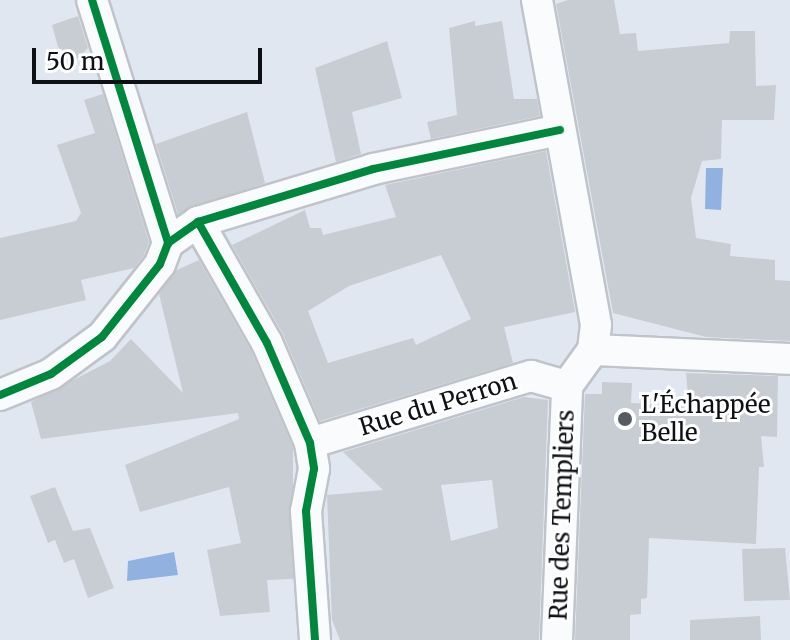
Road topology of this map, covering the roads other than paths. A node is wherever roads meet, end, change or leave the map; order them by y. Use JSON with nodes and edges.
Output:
{"nodes":[{"id":1,"x":92,"y":0,"type":"edge"},
{"id":2,"x":537,"y":0,"type":"edge"},
{"id":3,"x":560,"y":130,"type":"junction"},
{"id":4,"x":198,"y":222,"type":"junction"},
{"id":5,"x":168,"y":243,"type":"junction"},
{"id":6,"x":593,"y":350,"type":"junction"},
{"id":7,"x":790,"y":359,"type":"edge"},
{"id":8,"x":567,"y":386,"type":"junction"},
{"id":9,"x":0,"y":395,"type":"edge"},
{"id":10,"x":310,"y":443,"type":"junction"},
{"id":11,"x":315,"y":640,"type":"edge"},
{"id":12,"x":557,"y":640,"type":"edge"}],
"edges":[{"from":1,"to":5,"type":"street"},
{"from":2,"to":3,"type":"street"},
{"from":3,"to":4,"type":"street"},
{"from":3,"to":6,"type":"street"},
{"from":4,"to":5,"type":"street"},
{"from":4,"to":10,"type":"street"},
{"from":5,"to":9,"type":"street"},
{"from":6,"to":7,"type":"street"},
{"from":6,"to":8,"type":"street","name":"Rue des Templiers"},
{"from":8,"to":10,"type":"street","name":"Rue du Perron"},
{"from":8,"to":12,"type":"street","name":"Rue des Templiers"},
{"from":10,"to":11,"type":"street"}]}
